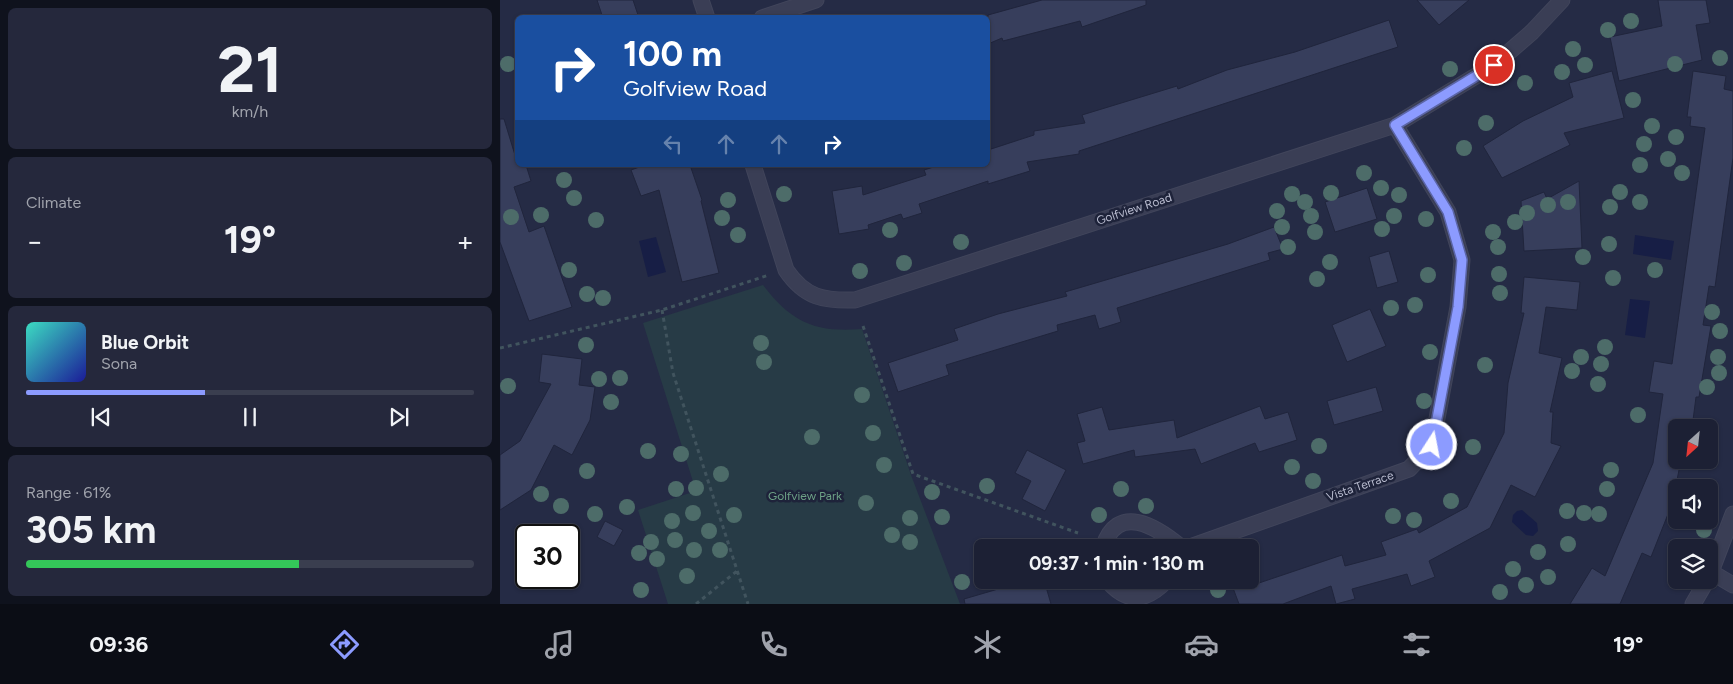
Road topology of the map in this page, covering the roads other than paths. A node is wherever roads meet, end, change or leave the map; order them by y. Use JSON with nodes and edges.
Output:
{"nodes":[{"id":1,"x":701,"y":0,"type":"edge"},
{"id":2,"x":816,"y":0,"type":"edge"},
{"id":3,"x":1562,"y":0,"type":"edge"},
{"id":4,"x":706,"y":15,"type":"edge"},
{"id":5,"x":771,"y":15,"type":"edge"},
{"id":6,"x":1395,"y":125,"type":"junction"},
{"id":7,"x":755,"y":167,"type":"edge"},
{"id":8,"x":1733,"y":514,"type":"edge"},
{"id":9,"x":1105,"y":539,"type":"edge"},
{"id":10,"x":1172,"y":539,"type":"edge"},
{"id":11,"x":1211,"y":539,"type":"edge"},
{"id":12,"x":1718,"y":553,"type":"edge"},
{"id":13,"x":1718,"y":579,"type":"edge"},
{"id":14,"x":1733,"y":584,"type":"edge"},
{"id":15,"x":1116,"y":589,"type":"edge"},
{"id":16,"x":1159,"y":589,"type":"edge"},
{"id":17,"x":1702,"y":589,"type":"edge"},
{"id":18,"x":1693,"y":604,"type":"edge"}],
"edges":[{"from":1,"to":4,"type":"street"},
{"from":2,"to":5,"type":"street"},
{"from":3,"to":6,"type":"street","name":"Golfview Road"},
{"from":6,"to":7,"type":"street","name":"Golfview Road"},
{"from":6,"to":11,"type":"street","name":"Vista Terrace"},
{"from":8,"to":12,"type":"street"},
{"from":9,"to":10,"type":"street"},
{"from":13,"to":14,"type":"street"},
{"from":15,"to":16,"type":"street"},
{"from":17,"to":18,"type":"street"}]}
